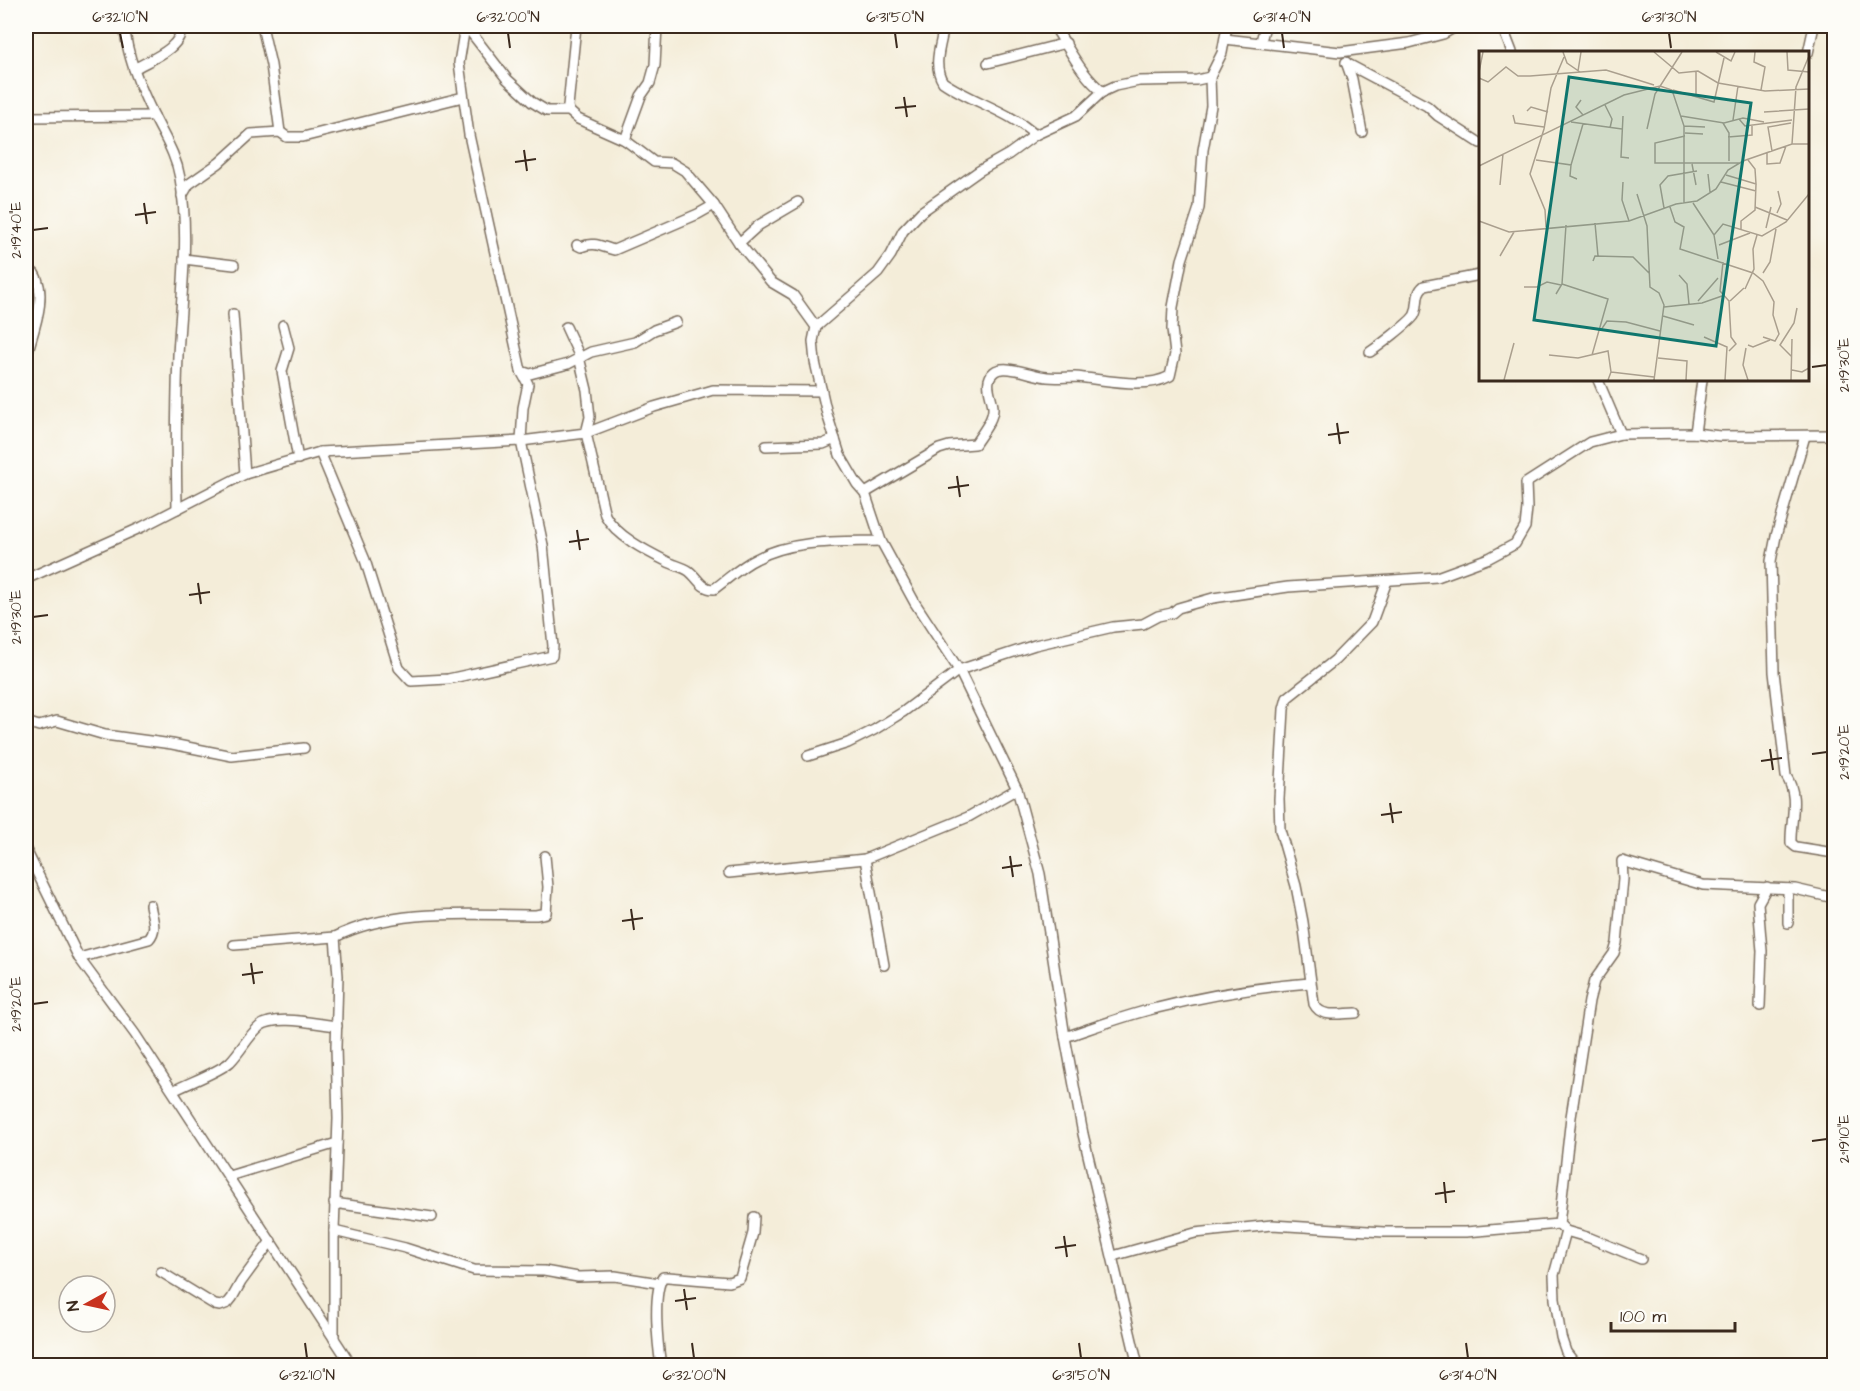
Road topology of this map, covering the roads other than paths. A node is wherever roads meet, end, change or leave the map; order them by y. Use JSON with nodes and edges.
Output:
{"nodes":[{"id":1,"x":125,"y":26,"type":"edge"},
{"id":2,"x":181,"y":26,"type":"edge"},
{"id":3,"x":262,"y":26,"type":"edge"},
{"id":4,"x":466,"y":26,"type":"edge"},
{"id":5,"x":576,"y":26,"type":"edge"},
{"id":6,"x":657,"y":26,"type":"edge"},
{"id":7,"x":944,"y":26,"type":"edge"},
{"id":8,"x":1054,"y":26,"type":"edge"},
{"id":9,"x":1227,"y":26,"type":"edge"},
{"id":10,"x":1265,"y":26,"type":"edge"},
{"id":11,"x":1457,"y":26,"type":"edge"},
{"id":12,"x":1502,"y":26,"type":"edge"},
{"id":13,"x":1814,"y":26,"type":"edge"},
{"id":14,"x":1225,"y":39,"type":"junction"},
{"id":15,"x":1261,"y":41,"type":"junction"},
{"id":16,"x":1066,"y":43,"type":"junction"},
{"id":17,"x":1512,"y":51,"type":"edge"},
{"id":18,"x":1808,"y":51,"type":"edge"},
{"id":19,"x":1340,"y":52,"type":"junction"},
{"id":20,"x":988,"y":63,"type":"dead end"},
{"id":21,"x":1346,"y":63,"type":"junction"},
{"id":22,"x":134,"y":69,"type":"junction"},
{"id":23,"x":1210,"y":77,"type":"junction"},
{"id":24,"x":1103,"y":92,"type":"junction"},
{"id":25,"x":463,"y":97,"type":"junction"},
{"id":26,"x":569,"y":111,"type":"junction"},
{"id":27,"x":154,"y":116,"type":"junction"},
{"id":28,"x":26,"y":117,"type":"edge"},
{"id":29,"x":280,"y":132,"type":"junction"},
{"id":30,"x":1362,"y":132,"type":"dead end"},
{"id":31,"x":1035,"y":135,"type":"junction"},
{"id":32,"x":626,"y":140,"type":"junction"},
{"id":33,"x":1479,"y":142,"type":"edge"},
{"id":34,"x":182,"y":197,"type":"junction"},
{"id":35,"x":798,"y":202,"type":"dead end"},
{"id":36,"x":714,"y":204,"type":"junction"},
{"id":37,"x":739,"y":243,"type":"junction"},
{"id":38,"x":577,"y":245,"type":"dead end"},
{"id":39,"x":184,"y":260,"type":"junction"},
{"id":40,"x":234,"y":265,"type":"dead end"},
{"id":41,"x":26,"y":271,"type":"edge"},
{"id":42,"x":1479,"y":275,"type":"edge"},
{"id":43,"x":233,"y":314,"type":"dead end"},
{"id":44,"x":676,"y":322,"type":"dead end"},
{"id":45,"x":283,"y":325,"type":"dead end"},
{"id":46,"x":566,"y":327,"type":"dead end"},
{"id":47,"x":816,"y":327,"type":"junction"},
{"id":48,"x":1370,"y":352,"type":"dead end"},
{"id":49,"x":26,"y":357,"type":"edge"},
{"id":50,"x":579,"y":357,"type":"junction"},
{"id":51,"x":521,"y":371,"type":"junction"},
{"id":52,"x":1598,"y":381,"type":"edge"},
{"id":53,"x":1702,"y":381,"type":"edge"},
{"id":54,"x":822,"y":391,"type":"junction"},
{"id":55,"x":586,"y":433,"type":"junction"},
{"id":56,"x":1695,"y":433,"type":"junction"},
{"id":57,"x":1621,"y":434,"type":"junction"},
{"id":58,"x":1834,"y":435,"type":"edge"},
{"id":59,"x":1805,"y":436,"type":"junction"},
{"id":60,"x":835,"y":439,"type":"junction"},
{"id":61,"x":521,"y":441,"type":"junction"},
{"id":62,"x":766,"y":446,"type":"dead end"},
{"id":63,"x":320,"y":452,"type":"junction"},
{"id":64,"x":298,"y":459,"type":"junction"},
{"id":65,"x":245,"y":474,"type":"junction"},
{"id":66,"x":865,"y":493,"type":"junction"},
{"id":67,"x":177,"y":509,"type":"junction"},
{"id":68,"x":881,"y":541,"type":"junction"},
{"id":69,"x":26,"y":579,"type":"edge"},
{"id":70,"x":1388,"y":581,"type":"junction"},
{"id":71,"x":959,"y":670,"type":"junction"},
{"id":72,"x":26,"y":722,"type":"edge"},
{"id":73,"x":304,"y":748,"type":"dead end"},
{"id":74,"x":808,"y":756,"type":"dead end"},
{"id":75,"x":1017,"y":789,"type":"junction"},
{"id":76,"x":26,"y":850,"type":"edge"},
{"id":77,"x":1834,"y":853,"type":"edge"},
{"id":78,"x":544,"y":856,"type":"dead end"},
{"id":79,"x":865,"y":859,"type":"junction"},
{"id":80,"x":729,"y":873,"type":"dead end"},
{"id":81,"x":1767,"y":887,"type":"junction"},
{"id":82,"x":1788,"y":889,"type":"junction"},
{"id":83,"x":1834,"y":898,"type":"edge"},
{"id":84,"x":150,"y":905,"type":"dead end"},
{"id":85,"x":1788,"y":923,"type":"dead end"},
{"id":86,"x":335,"y":937,"type":"junction"},
{"id":87,"x":234,"y":945,"type":"dead end"},
{"id":88,"x":79,"y":958,"type":"junction"},
{"id":89,"x":884,"y":965,"type":"dead end"},
{"id":90,"x":1310,"y":983,"type":"junction"},
{"id":91,"x":1760,"y":1006,"type":"dead end"},
{"id":92,"x":1356,"y":1013,"type":"dead end"},
{"id":93,"x":337,"y":1026,"type":"junction"},
{"id":94,"x":1065,"y":1036,"type":"junction"},
{"id":95,"x":173,"y":1091,"type":"junction"},
{"id":96,"x":337,"y":1143,"type":"junction"},
{"id":97,"x":229,"y":1176,"type":"junction"},
{"id":98,"x":334,"y":1203,"type":"junction"},
{"id":99,"x":432,"y":1217,"type":"dead end"},
{"id":100,"x":754,"y":1217,"type":"dead end"},
{"id":101,"x":1562,"y":1227,"type":"junction"},
{"id":102,"x":334,"y":1231,"type":"junction"},
{"id":103,"x":271,"y":1241,"type":"junction"},
{"id":104,"x":1113,"y":1256,"type":"junction"},
{"id":105,"x":1641,"y":1259,"type":"dead end"},
{"id":106,"x":161,"y":1272,"type":"dead end"},
{"id":107,"x":659,"y":1283,"type":"junction"},
{"id":108,"x":334,"y":1339,"type":"junction"},
{"id":109,"x":352,"y":1365,"type":"edge"},
{"id":110,"x":661,"y":1365,"type":"edge"},
{"id":111,"x":1138,"y":1365,"type":"edge"},
{"id":112,"x":1577,"y":1365,"type":"edge"}],
"edges":[{"from":1,"to":22,"type":"street"},
{"from":2,"to":22,"type":"street"},
{"from":3,"to":29,"type":"street"},
{"from":4,"to":25,"type":"street"},
{"from":4,"to":26,"type":"street"},
{"from":5,"to":26,"type":"street"},
{"from":6,"to":32,"type":"street"},
{"from":7,"to":31,"type":"street"},
{"from":8,"to":16,"type":"street"},
{"from":9,"to":14,"type":"street"},
{"from":10,"to":15,"type":"street"},
{"from":11,"to":19,"type":"street"},
{"from":12,"to":17,"type":"street"},
{"from":13,"to":18,"type":"street"},
{"from":14,"to":15,"type":"street"},
{"from":14,"to":23,"type":"street"},
{"from":15,"to":19,"type":"street"},
{"from":16,"to":20,"type":"street"},
{"from":16,"to":24,"type":"street"},
{"from":19,"to":21,"type":"street"},
{"from":21,"to":30,"type":"street"},
{"from":21,"to":33,"type":"street"},
{"from":22,"to":27,"type":"street"},
{"from":23,"to":24,"type":"street"},
{"from":23,"to":66,"type":"street"},
{"from":24,"to":31,"type":"street"},
{"from":25,"to":29,"type":"street"},
{"from":25,"to":51,"type":"street"},
{"from":26,"to":32,"type":"street"},
{"from":27,"to":28,"type":"street"},
{"from":27,"to":34,"type":"street"},
{"from":29,"to":34,"type":"street"},
{"from":31,"to":47,"type":"street"},
{"from":32,"to":36,"type":"street"},
{"from":34,"to":39,"type":"street"},
{"from":35,"to":37,"type":"street"},
{"from":36,"to":37,"type":"street"},
{"from":36,"to":38,"type":"street"},
{"from":37,"to":47,"type":"street"},
{"from":39,"to":40,"type":"street"},
{"from":39,"to":67,"type":"street"},
{"from":41,"to":49,"type":"street"},
{"from":42,"to":48,"type":"street"},
{"from":43,"to":65,"type":"street"},
{"from":44,"to":50,"type":"street"},
{"from":45,"to":64,"type":"street"},
{"from":46,"to":50,"type":"street"},
{"from":47,"to":54,"type":"street"},
{"from":50,"to":51,"type":"street"},
{"from":50,"to":55,"type":"street"},
{"from":51,"to":61,"type":"street"},
{"from":52,"to":57,"type":"street"},
{"from":53,"to":56,"type":"street"},
{"from":54,"to":55,"type":"street"},
{"from":54,"to":60,"type":"street"},
{"from":55,"to":61,"type":"street"},
{"from":55,"to":68,"type":"street"},
{"from":56,"to":57,"type":"street"},
{"from":56,"to":59,"type":"street"},
{"from":57,"to":70,"type":"street"},
{"from":58,"to":59,"type":"street"},
{"from":59,"to":77,"type":"street"},
{"from":60,"to":62,"type":"street"},
{"from":60,"to":66,"type":"street"},
{"from":61,"to":63,"type":"street"},
{"from":61,"to":63,"type":"street"},
{"from":63,"to":64,"type":"street"},
{"from":64,"to":65,"type":"street"},
{"from":65,"to":67,"type":"street"},
{"from":66,"to":68,"type":"street"},
{"from":67,"to":69,"type":"street"},
{"from":68,"to":71,"type":"street"},
{"from":70,"to":71,"type":"street"},
{"from":70,"to":90,"type":"street"},
{"from":71,"to":74,"type":"street"},
{"from":71,"to":75,"type":"street"},
{"from":72,"to":73,"type":"street"},
{"from":75,"to":79,"type":"street"},
{"from":75,"to":94,"type":"street"},
{"from":76,"to":88,"type":"street"},
{"from":78,"to":86,"type":"street"},
{"from":79,"to":80,"type":"street"},
{"from":79,"to":89,"type":"street"},
{"from":81,"to":82,"type":"street"},
{"from":81,"to":91,"type":"street"},
{"from":81,"to":101,"type":"street"},
{"from":82,"to":83,"type":"street"},
{"from":82,"to":85,"type":"street"},
{"from":84,"to":88,"type":"street"},
{"from":86,"to":87,"type":"street"},
{"from":86,"to":93,"type":"street"},
{"from":88,"to":95,"type":"street"},
{"from":90,"to":92,"type":"street"},
{"from":90,"to":94,"type":"street"},
{"from":93,"to":95,"type":"street"},
{"from":93,"to":96,"type":"street"},
{"from":94,"to":104,"type":"street"},
{"from":95,"to":97,"type":"street"},
{"from":96,"to":97,"type":"street"},
{"from":96,"to":98,"type":"street"},
{"from":97,"to":103,"type":"street"},
{"from":98,"to":99,"type":"street"},
{"from":98,"to":102,"type":"street"},
{"from":100,"to":107,"type":"street"},
{"from":101,"to":104,"type":"street"},
{"from":101,"to":105,"type":"street"},
{"from":101,"to":112,"type":"street"},
{"from":102,"to":107,"type":"street"},
{"from":102,"to":108,"type":"street"},
{"from":103,"to":106,"type":"street"},
{"from":103,"to":108,"type":"street"},
{"from":104,"to":111,"type":"street"},
{"from":107,"to":110,"type":"street"},
{"from":108,"to":109,"type":"street"}]}
